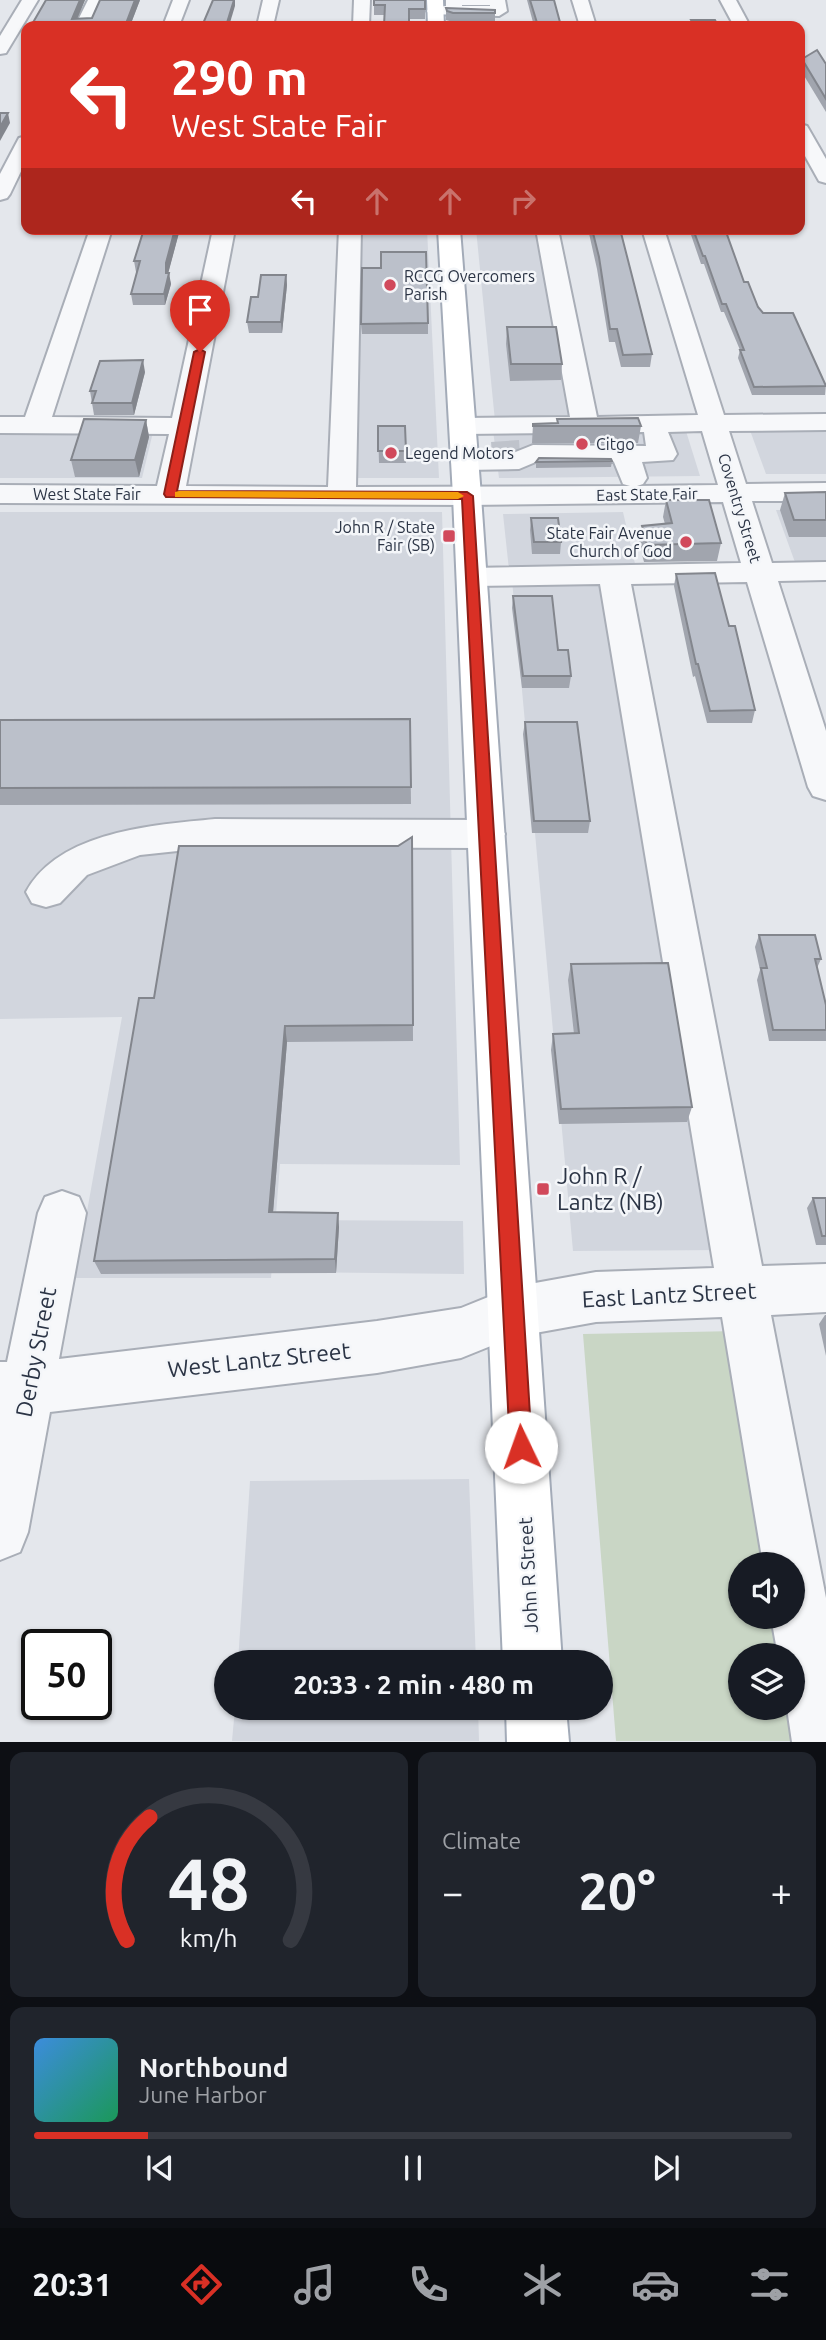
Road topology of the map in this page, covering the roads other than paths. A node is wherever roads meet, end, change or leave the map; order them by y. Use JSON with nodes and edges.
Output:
{"nodes":[{"id":1,"x":30,"y":0,"type":"edge"},
{"id":2,"x":96,"y":0,"type":"edge"},
{"id":3,"x":181,"y":0,"type":"edge"},
{"id":4,"x":271,"y":0,"type":"edge"},
{"id":5,"x":362,"y":0,"type":"edge"},
{"id":6,"x":580,"y":0,"type":"edge"},
{"id":7,"x":727,"y":0,"type":"edge"},
{"id":8,"x":435,"y":12,"type":"edge"},
{"id":9,"x":499,"y":12,"type":"edge"},
{"id":10,"x":86,"y":21,"type":"edge"},
{"id":11,"x":174,"y":21,"type":"edge"},
{"id":12,"x":266,"y":21,"type":"edge"},
{"id":13,"x":361,"y":21,"type":"edge"},
{"id":14,"x":459,"y":21,"type":"edge"},
{"id":15,"x":586,"y":21,"type":"edge"},
{"id":16,"x":739,"y":21,"type":"edge"},
{"id":17,"x":0,"y":49,"type":"edge"},
{"id":18,"x":812,"y":149,"type":"edge"},
{"id":19,"x":18,"y":151,"type":"edge"},
{"id":20,"x":826,"y":177,"type":"edge"},
{"id":21,"x":0,"y":194,"type":"edge"},
{"id":22,"x":99,"y":235,"type":"edge"},
{"id":23,"x":223,"y":235,"type":"edge"},
{"id":24,"x":350,"y":235,"type":"edge"},
{"id":25,"x":449,"y":235,"type":"edge"},
{"id":26,"x":549,"y":235,"type":"edge"},
{"id":27,"x":655,"y":235,"type":"edge"},
{"id":28,"x":826,"y":422,"type":"edge"},
{"id":29,"x":714,"y":424,"type":"junction"},
{"id":30,"x":0,"y":425,"type":"edge"},
{"id":31,"x":36,"y":425,"type":"junction"},
{"id":32,"x":585,"y":425,"type":"junction"},
{"id":33,"x":184,"y":426,"type":"junction"},
{"id":34,"x":463,"y":426,"type":"junction"},
{"id":35,"x":656,"y":434,"type":"dead end"},
{"id":36,"x":540,"y":456,"type":"junction"},
{"id":37,"x":465,"y":462,"type":"junction"},
{"id":38,"x":631,"y":474,"type":"junction"},
{"id":39,"x":826,"y":492,"type":"edge"},
{"id":40,"x":736,"y":493,"type":"junction"},
{"id":41,"x":0,"y":494,"type":"edge"},
{"id":42,"x":170,"y":494,"type":"junction"},
{"id":43,"x":342,"y":496,"type":"junction"},
{"id":44,"x":467,"y":496,"type":"junction"},
{"id":45,"x":826,"y":571,"type":"edge"},
{"id":46,"x":761,"y":572,"type":"junction"},
{"id":47,"x":614,"y":575,"type":"junction"},
{"id":48,"x":472,"y":577,"type":"junction"},
{"id":49,"x":826,"y":787,"type":"edge"},
{"id":50,"x":486,"y":834,"type":"junction"},
{"id":51,"x":46,"y":892,"type":"dead end"},
{"id":52,"x":62,"y":1213,"type":"dead end"},
{"id":53,"x":826,"y":1288,"type":"edge"},
{"id":54,"x":740,"y":1290,"type":"junction"},
{"id":55,"x":513,"y":1312,"type":"junction"},
{"id":56,"x":15,"y":1388,"type":"edge"},
{"id":57,"x":0,"y":1532,"type":"edge"},
{"id":58,"x":789,"y":1552,"type":"edge"},
{"id":59,"x":803,"y":1629,"type":"edge"},
{"id":60,"x":532,"y":1650,"type":"edge"},
{"id":61,"x":537,"y":1720,"type":"edge"},
{"id":62,"x":538,"y":1741,"type":"edge"},
{"id":63,"x":823,"y":1741,"type":"edge"}],
"edges":[{"from":1,"to":17,"type":"street"},
{"from":2,"to":10,"type":"street"},
{"from":3,"to":11,"type":"street"},
{"from":4,"to":12,"type":"street"},
{"from":5,"to":13,"type":"street"},
{"from":6,"to":15,"type":"street"},
{"from":7,"to":16,"type":"street"},
{"from":8,"to":14,"type":"street"},
{"from":9,"to":14,"type":"street"},
{"from":18,"to":20,"type":"street"},
{"from":19,"to":21,"type":"street"},
{"from":22,"to":31,"type":"street"},
{"from":23,"to":33,"type":"street"},
{"from":24,"to":43,"type":"street"},
{"from":25,"to":34,"type":"main road","name":"John R Street"},
{"from":26,"to":32,"type":"street"},
{"from":27,"to":29,"type":"street","name":"Coventry Street"},
{"from":28,"to":29,"type":"street"},
{"from":29,"to":32,"type":"street"},
{"from":29,"to":40,"type":"street","name":"Coventry Street"},
{"from":30,"to":31,"type":"street"},
{"from":31,"to":33,"type":"street"},
{"from":32,"to":36,"type":"street"},
{"from":33,"to":42,"type":"street"},
{"from":34,"to":36,"type":"street"},
{"from":34,"to":37,"type":"main road","name":"John R Street"},
{"from":35,"to":38,"type":"street"},
{"from":36,"to":37,"type":"street"},
{"from":36,"to":38,"type":"street","name":"East State Fair"},
{"from":36,"to":38,"type":"street"},
{"from":36,"to":44,"type":"street","name":"East State Fair"},
{"from":37,"to":44,"type":"main road","name":"John R Street"},
{"from":38,"to":40,"type":"street","name":"East State Fair"},
{"from":39,"to":40,"type":"street","name":"East State Fair"},
{"from":40,"to":46,"type":"street","name":"Coventry Street"},
{"from":41,"to":42,"type":"street","name":"West State Fair"},
{"from":42,"to":43,"type":"street","name":"West State Fair"},
{"from":43,"to":44,"type":"street","name":"West State Fair"},
{"from":44,"to":48,"type":"main road","name":"John R Street"},
{"from":45,"to":46,"type":"street"},
{"from":46,"to":47,"type":"street"},
{"from":46,"to":49,"type":"street","name":"Coventry Street"},
{"from":47,"to":48,"type":"street"},
{"from":47,"to":54,"type":"street"},
{"from":48,"to":50,"type":"main road","name":"John R Street"},
{"from":50,"to":51,"type":"street"},
{"from":50,"to":55,"type":"main road","name":"John R Street"},
{"from":52,"to":56,"type":"street","name":"Derby Street"},
{"from":53,"to":54,"type":"street","name":"East Lantz Street"},
{"from":54,"to":55,"type":"street","name":"East Lantz Street"},
{"from":54,"to":58,"type":"street"},
{"from":55,"to":56,"type":"street","name":"West Lantz Street"},
{"from":55,"to":60,"type":"main road","name":"John R Street"},
{"from":56,"to":57,"type":"street","name":"Derby Street"},
{"from":59,"to":63,"type":"street"},
{"from":61,"to":62,"type":"main road"}]}
